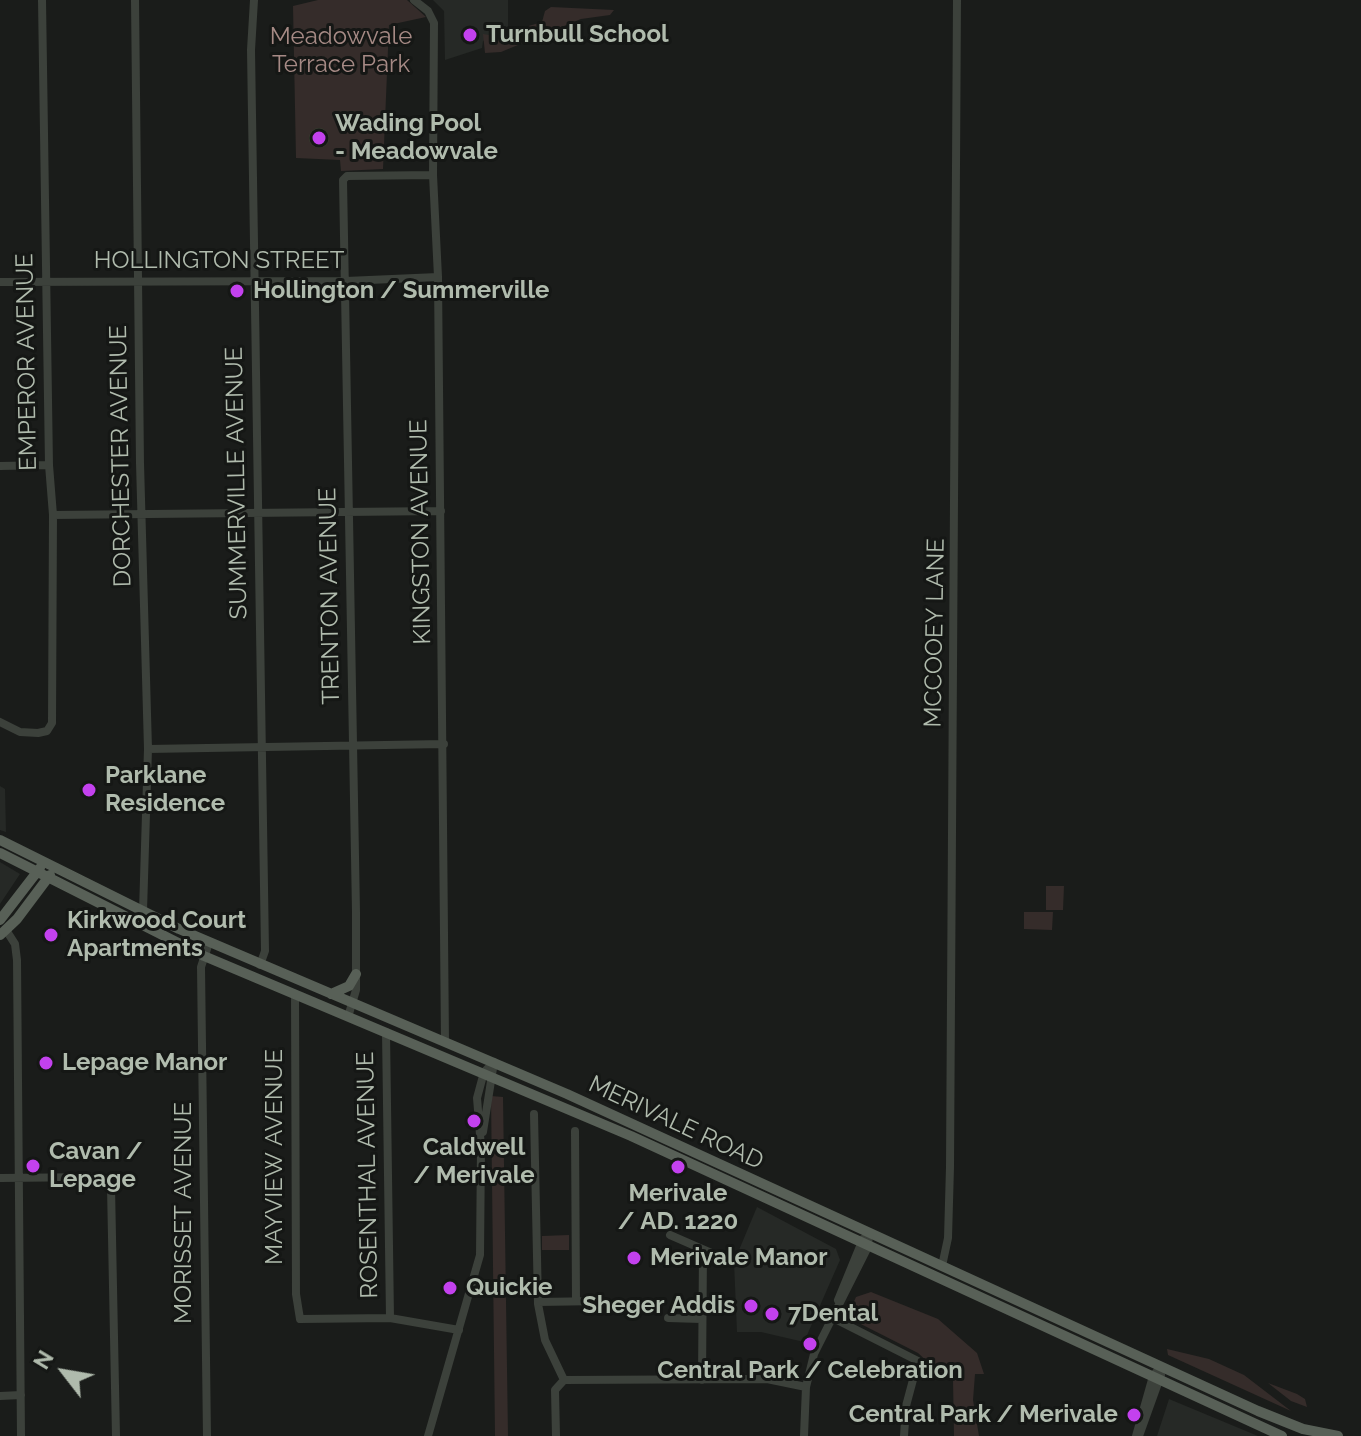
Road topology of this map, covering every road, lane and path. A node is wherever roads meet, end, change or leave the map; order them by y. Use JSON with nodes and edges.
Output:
{"nodes":[{"id":1,"x":42,"y":0,"type":"edge"},
{"id":2,"x":135,"y":0,"type":"edge"},
{"id":3,"x":254,"y":0,"type":"edge"},
{"id":4,"x":414,"y":0,"type":"edge"},
{"id":5,"x":957,"y":0,"type":"edge"},
{"id":6,"x":433,"y":175,"type":"junction"},
{"id":7,"x":438,"y":277,"type":"junction"},
{"id":8,"x":45,"y":281,"type":"junction"},
{"id":9,"x":255,"y":281,"type":"junction"},
{"id":10,"x":346,"y":281,"type":"junction"},
{"id":11,"x":0,"y":282,"type":"edge"},
{"id":12,"x":137,"y":283,"type":"junction"},
{"id":13,"x":49,"y":465,"type":"junction"},
{"id":14,"x":0,"y":466,"type":"edge"},
{"id":15,"x":441,"y":511,"type":"junction"},
{"id":16,"x":348,"y":512,"type":"junction"},
{"id":17,"x":142,"y":513,"type":"junction"},
{"id":18,"x":53,"y":515,"type":"junction"},
{"id":19,"x":257,"y":515,"type":"junction"},
{"id":20,"x":0,"y":722,"type":"edge"},
{"id":21,"x":353,"y":744,"type":"junction"},
{"id":22,"x":444,"y":744,"type":"junction"},
{"id":23,"x":261,"y":746,"type":"junction"},
{"id":24,"x":148,"y":749,"type":"junction"},
{"id":25,"x":0,"y":840,"type":"edge"},
{"id":26,"x":0,"y":853,"type":"edge"},
{"id":27,"x":45,"y":862,"type":"junction"},
{"id":28,"x":56,"y":867,"type":"junction"},
{"id":29,"x":37,"y":873,"type":"junction"},
{"id":30,"x":48,"y":878,"type":"junction"},
{"id":31,"x":143,"y":911,"type":"junction"},
{"id":32,"x":2,"y":928,"type":"edge"},
{"id":33,"x":209,"y":943,"type":"junction"},
{"id":34,"x":204,"y":956,"type":"junction"},
{"id":35,"x":260,"y":965,"type":"junction"},
{"id":36,"x":356,"y":974,"type":"junction"},
{"id":37,"x":295,"y":994,"type":"junction"},
{"id":38,"x":331,"y":994,"type":"junction"},
{"id":39,"x":353,"y":1003,"type":"junction"},
{"id":40,"x":348,"y":1017,"type":"junction"},
{"id":41,"x":386,"y":1032,"type":"junction"},
{"id":42,"x":445,"y":1042,"type":"junction"},
{"id":43,"x":494,"y":1062,"type":"junction"},
{"id":44,"x":489,"y":1074,"type":"junction"},
{"id":45,"x":534,"y":1114,"type":"dead end"},
{"id":46,"x":575,"y":1131,"type":"dead end"},
{"id":47,"x":20,"y":1177,"type":"junction"},
{"id":48,"x":0,"y":1178,"type":"edge"},
{"id":49,"x":869,"y":1233,"type":"junction"},
{"id":50,"x":670,"y":1235,"type":"dead end"},
{"id":51,"x":864,"y":1245,"type":"junction"},
{"id":52,"x":703,"y":1250,"type":"junction"},
{"id":53,"x":732,"y":1262,"type":"dead end"},
{"id":54,"x":942,"y":1266,"type":"junction"},
{"id":55,"x":576,"y":1301,"type":"junction"},
{"id":56,"x":601,"y":1301,"type":"dead end"},
{"id":57,"x":538,"y":1302,"type":"junction"},
{"id":58,"x":831,"y":1317,"type":"junction"},
{"id":59,"x":390,"y":1318,"type":"junction"},
{"id":60,"x":668,"y":1318,"type":"dead end"},
{"id":61,"x":701,"y":1319,"type":"junction"},
{"id":62,"x":459,"y":1330,"type":"junction"},
{"id":63,"x":1161,"y":1366,"type":"junction"},
{"id":64,"x":1157,"y":1378,"type":"junction"},
{"id":65,"x":564,"y":1380,"type":"junction"},
{"id":66,"x":702,"y":1380,"type":"junction"},
{"id":67,"x":806,"y":1387,"type":"junction"},
{"id":68,"x":21,"y":1395,"type":"junction"},
{"id":69,"x":0,"y":1396,"type":"edge"},
{"id":70,"x":21,"y":1436,"type":"edge"},
{"id":71,"x":116,"y":1436,"type":"edge"},
{"id":72,"x":207,"y":1436,"type":"edge"},
{"id":73,"x":428,"y":1436,"type":"edge"},
{"id":74,"x":556,"y":1436,"type":"edge"},
{"id":75,"x":804,"y":1436,"type":"edge"},
{"id":76,"x":904,"y":1436,"type":"edge"},
{"id":77,"x":1138,"y":1436,"type":"edge"},
{"id":78,"x":1282,"y":1436,"type":"edge"},
{"id":79,"x":1338,"y":1436,"type":"edge"}],
"edges":[{"from":1,"to":8,"type":"street","name":"EMPEROR AVENUE"},
{"from":2,"to":12,"type":"street","name":"DORCHESTER AVENUE"},
{"from":3,"to":9,"type":"street","name":"SUMMERVILLE AVENUE"},
{"from":4,"to":6,"type":"street","name":"KINGSTON AVENUE"},
{"from":5,"to":54,"type":"street","name":"MCCOOEY LANE"},
{"from":6,"to":7,"type":"street","name":"KINGSTON AVENUE"},
{"from":6,"to":10,"type":"street","name":"TRENTON AVENUE"},
{"from":7,"to":10,"type":"street","name":"HOLLINGTON STREET"},
{"from":7,"to":15,"type":"street","name":"KINGSTON AVENUE"},
{"from":8,"to":11,"type":"street","name":"HOLLINGTON STREET"},
{"from":8,"to":12,"type":"street","name":"HOLLINGTON STREET"},
{"from":8,"to":13,"type":"street","name":"EMPEROR AVENUE"},
{"from":9,"to":10,"type":"street","name":"HOLLINGTON STREET"},
{"from":9,"to":12,"type":"street","name":"HOLLINGTON STREET"},
{"from":9,"to":19,"type":"street","name":"SUMMERVILLE AVENUE"},
{"from":10,"to":16,"type":"street","name":"TRENTON AVENUE"},
{"from":12,"to":17,"type":"street","name":"DORCHESTER AVENUE"},
{"from":13,"to":14,"type":"street"},
{"from":13,"to":18,"type":"street","name":"EMPEROR AVENUE"},
{"from":15,"to":16,"type":"street"},
{"from":15,"to":22,"type":"street","name":"KINGSTON AVENUE"},
{"from":16,"to":19,"type":"street"},
{"from":16,"to":21,"type":"street","name":"TRENTON AVENUE"},
{"from":17,"to":18,"type":"street"},
{"from":17,"to":19,"type":"street"},
{"from":17,"to":24,"type":"street","name":"DORCHESTER AVENUE"},
{"from":18,"to":20,"type":"street","name":"EMPEROR AVENUE"},
{"from":19,"to":23,"type":"street","name":"SUMMERVILLE AVENUE"},
{"from":21,"to":22,"type":"street"},
{"from":21,"to":23,"type":"street"},
{"from":21,"to":36,"type":"street","name":"TRENTON AVENUE"},
{"from":22,"to":42,"type":"street","name":"KINGSTON AVENUE"},
{"from":23,"to":24,"type":"street"},
{"from":23,"to":35,"type":"street","name":"SUMMERVILLE AVENUE"},
{"from":24,"to":31,"type":"street","name":"DORCHESTER AVENUE"},
{"from":25,"to":27,"type":"main road","name":"MERIVALE ROAD"},
{"from":26,"to":29,"type":"main road","name":"MERIVALE ROAD"},
{"from":27,"to":28,"type":"main road","name":"MERIVALE ROAD"},
{"from":27,"to":29,"type":"main road"},
{"from":28,"to":30,"type":"main road"},
{"from":28,"to":31,"type":"main road","name":"MERIVALE ROAD"},
{"from":29,"to":30,"type":"main road","name":"MERIVALE ROAD"},
{"from":29,"to":32,"type":"main road"},
{"from":30,"to":32,"type":"main road"},
{"from":30,"to":34,"type":"main road","name":"MERIVALE ROAD"},
{"from":31,"to":33,"type":"main road","name":"MERIVALE ROAD"},
{"from":32,"to":47,"type":"street"},
{"from":33,"to":34,"type":"street","name":"MORISSET AVENUE"},
{"from":33,"to":35,"type":"main road","name":"MERIVALE ROAD"},
{"from":34,"to":35,"type":"main road"},
{"from":34,"to":37,"type":"main road","name":"MERIVALE ROAD"},
{"from":34,"to":72,"type":"street","name":"MORISSET AVENUE"},
{"from":35,"to":38,"type":"main road","name":"MERIVALE ROAD"},
{"from":36,"to":38,"type":"main road"},
{"from":36,"to":39,"type":"street","name":"TRENTON AVENUE"},
{"from":37,"to":40,"type":"main road","name":"MERIVALE ROAD"},
{"from":37,"to":59,"type":"street","name":"MAYVIEW AVENUE"},
{"from":38,"to":39,"type":"main road","name":"MERIVALE ROAD"},
{"from":39,"to":40,"type":"street","name":"TRENTON AVENUE"},
{"from":39,"to":42,"type":"main road","name":"MERIVALE ROAD"},
{"from":40,"to":41,"type":"main road","name":"MERIVALE ROAD"},
{"from":41,"to":44,"type":"main road","name":"MERIVALE ROAD"},
{"from":41,"to":59,"type":"street","name":"ROSENTHAL AVENUE"},
{"from":42,"to":43,"type":"main road","name":"MERIVALE ROAD"},
{"from":43,"to":44,"type":"street"},
{"from":43,"to":49,"type":"main road","name":"MERIVALE ROAD"},
{"from":44,"to":51,"type":"main road","name":"MERIVALE ROAD"},
{"from":44,"to":62,"type":"street"},
{"from":45,"to":57,"type":"street"},
{"from":46,"to":55,"type":"street"},
{"from":47,"to":48,"type":"street"},
{"from":47,"to":68,"type":"street"},
{"from":47,"to":71,"type":"street"},
{"from":49,"to":51,"type":"street"},
{"from":49,"to":54,"type":"main road","name":"MERIVALE ROAD"},
{"from":50,"to":52,"type":"street"},
{"from":51,"to":58,"type":"street"},
{"from":51,"to":64,"type":"main road","name":"MERIVALE ROAD"},
{"from":52,"to":53,"type":"street"},
{"from":52,"to":61,"type":"street"},
{"from":54,"to":63,"type":"main road","name":"MERIVALE ROAD"},
{"from":55,"to":56,"type":"street"},
{"from":55,"to":57,"type":"street"},
{"from":57,"to":65,"type":"street"},
{"from":58,"to":67,"type":"street"},
{"from":58,"to":76,"type":"street"},
{"from":59,"to":62,"type":"street"},
{"from":60,"to":61,"type":"street"},
{"from":61,"to":66,"type":"street"},
{"from":62,"to":73,"type":"street"},
{"from":63,"to":64,"type":"street"},
{"from":63,"to":79,"type":"main road","name":"MERIVALE ROAD"},
{"from":64,"to":77,"type":"street"},
{"from":64,"to":78,"type":"main road","name":"MERIVALE ROAD"},
{"from":65,"to":66,"type":"street"},
{"from":65,"to":74,"type":"street"},
{"from":66,"to":67,"type":"street"},
{"from":67,"to":75,"type":"street"},
{"from":68,"to":69,"type":"street"},
{"from":68,"to":70,"type":"street"}]}
